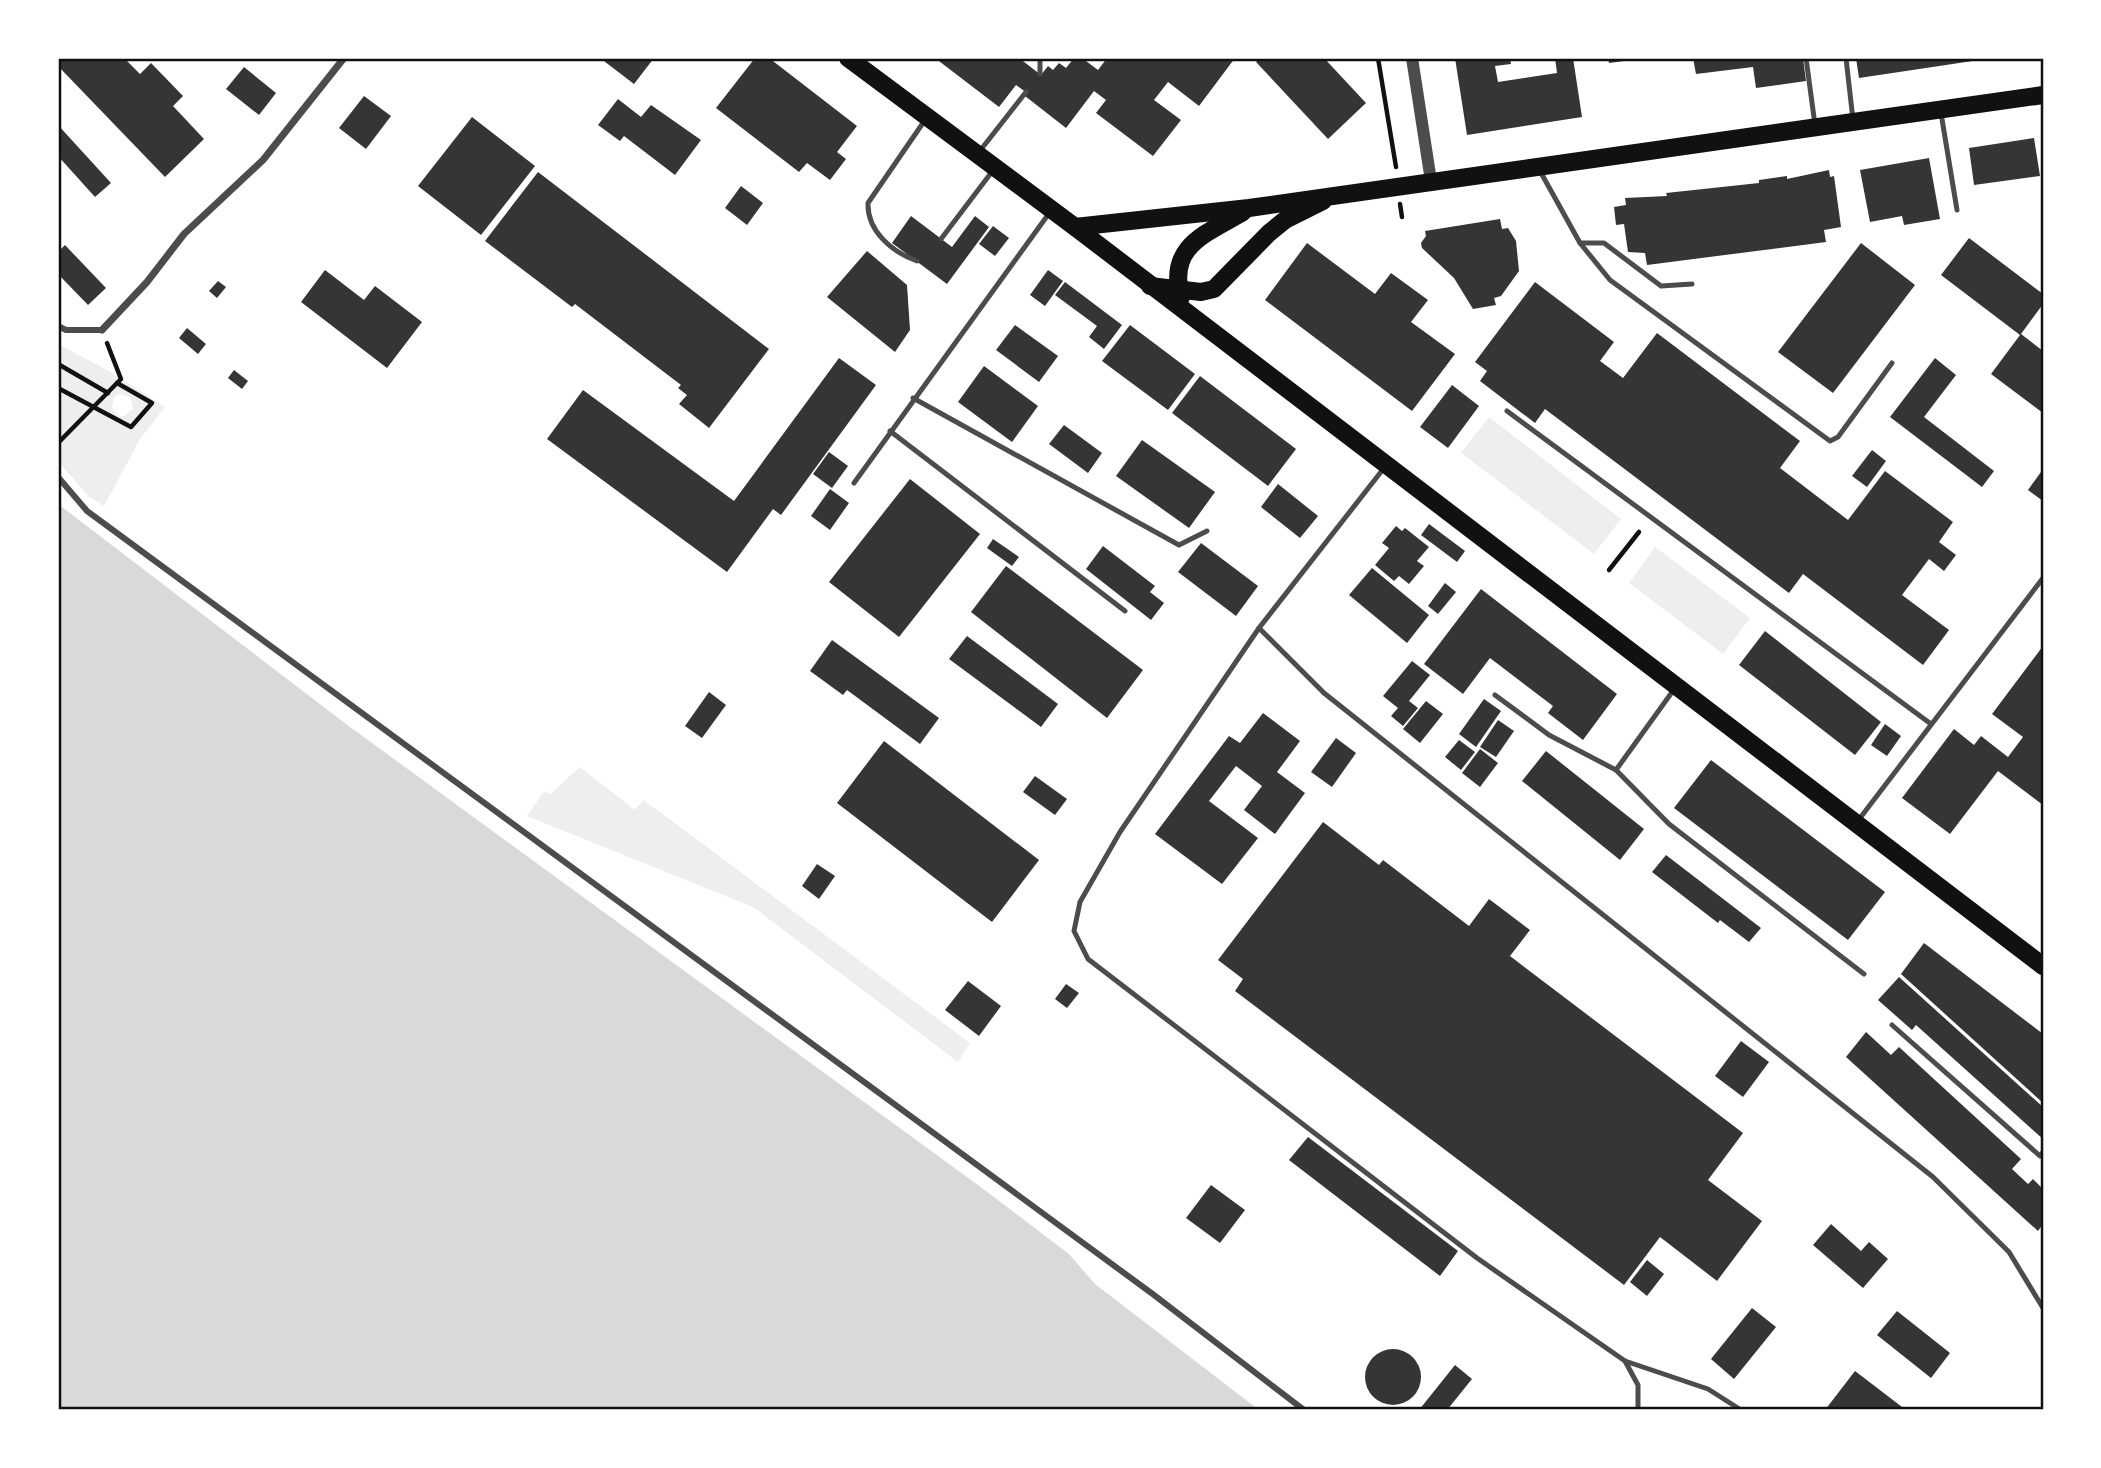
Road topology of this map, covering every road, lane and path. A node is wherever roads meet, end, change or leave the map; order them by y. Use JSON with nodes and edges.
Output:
{"nodes":[{"id":1,"x":344,"y":58,"type":"edge"},
{"id":2,"x":848,"y":58,"type":"edge"},
{"id":3,"x":1041,"y":58,"type":"edge"},
{"id":4,"x":1378,"y":58,"type":"edge"},
{"id":5,"x":1412,"y":58,"type":"edge"},
{"id":6,"x":1806,"y":58,"type":"edge"},
{"id":7,"x":1846,"y":58,"type":"edge"},
{"id":8,"x":1040,"y":74,"type":"dead end"},
{"id":9,"x":1026,"y":92,"type":"dead end"},
{"id":10,"x":2043,"y":94,"type":"edge"},
{"id":11,"x":1941,"y":108,"type":"junction"},
{"id":12,"x":927,"y":117,"type":"junction"},
{"id":13,"x":1853,"y":120,"type":"junction"},
{"id":14,"x":1815,"y":125,"type":"junction"},
{"id":15,"x":977,"y":155,"type":"junction"},
{"id":16,"x":1537,"y":165,"type":"junction"},
{"id":17,"x":995,"y":167,"type":"junction"},
{"id":18,"x":1431,"y":181,"type":"junction"},
{"id":19,"x":1398,"y":185,"type":"junction"},
{"id":20,"x":1338,"y":194,"type":"junction"},
{"id":21,"x":1249,"y":208,"type":"junction"},
{"id":22,"x":1052,"y":210,"type":"junction"},
{"id":23,"x":1957,"y":210,"type":"dead end"},
{"id":24,"x":1402,"y":217,"type":"dead end"},
{"id":25,"x":1075,"y":227,"type":"junction"},
{"id":26,"x":942,"y":239,"type":"dead end"},
{"id":27,"x":1580,"y":243,"type":"junction"},
{"id":28,"x":917,"y":261,"type":"dead end"},
{"id":29,"x":1692,"y":284,"type":"dead end"},
{"id":30,"x":1150,"y":286,"type":"junction"},
{"id":31,"x":1178,"y":289,"type":"junction"},
{"id":32,"x":1185,"y":313,"type":"junction"},
{"id":33,"x":58,"y":327,"type":"edge"},
{"id":34,"x":102,"y":330,"type":"junction"},
{"id":35,"x":1892,"y":363,"type":"dead end"},
{"id":36,"x":58,"y":364,"type":"edge"},
{"id":37,"x":117,"y":383,"type":"junction"},
{"id":38,"x":58,"y":388,"type":"edge"},
{"id":39,"x":108,"y":393,"type":"junction"},
{"id":40,"x":913,"y":398,"type":"junction"},
{"id":41,"x":94,"y":408,"type":"junction"},
{"id":42,"x":1507,"y":411,"type":"dead end"},
{"id":43,"x":890,"y":431,"type":"junction"},
{"id":44,"x":58,"y":443,"type":"edge"},
{"id":45,"x":1386,"y":465,"type":"junction"},
{"id":46,"x":58,"y":477,"type":"edge"},
{"id":47,"x":854,"y":483,"type":"dead end"},
{"id":48,"x":1207,"y":531,"type":"dead end"},
{"id":49,"x":1639,"y":531,"type":"dead end"},
{"id":50,"x":1609,"y":570,"type":"dead end"},
{"id":51,"x":2043,"y":578,"type":"edge"},
{"id":52,"x":1125,"y":611,"type":"dead end"},
{"id":53,"x":1259,"y":628,"type":"junction"},
{"id":54,"x":1677,"y":685,"type":"junction"},
{"id":55,"x":1494,"y":695,"type":"dead end"},
{"id":56,"x":1930,"y":724,"type":"junction"},
{"id":57,"x":1616,"y":770,"type":"junction"},
{"id":58,"x":1857,"y":822,"type":"junction"},
{"id":59,"x":2043,"y":966,"type":"edge"},
{"id":60,"x":1864,"y":974,"type":"dead end"},
{"id":61,"x":1892,"y":1025,"type":"dead end"},
{"id":62,"x":2043,"y":1152,"type":"edge"},
{"id":63,"x":2043,"y":1308,"type":"edge"},
{"id":64,"x":1625,"y":1361,"type":"junction"},
{"id":65,"x":1304,"y":1410,"type":"edge"},
{"id":66,"x":1638,"y":1410,"type":"edge"},
{"id":67,"x":1741,"y":1410,"type":"edge"}],
"edges":[{"from":1,"to":34,"type":"street"},
{"from":2,"to":12,"type":"main road"},
{"from":3,"to":8,"type":"lane"},
{"from":4,"to":19,"type":"path"},
{"from":5,"to":18,"type":"street"},
{"from":6,"to":14,"type":"lane"},
{"from":7,"to":13,"type":"lane"},
{"from":9,"to":15,"type":"lane"},
{"from":10,"to":11,"type":"main road"},
{"from":11,"to":13,"type":"main road"},
{"from":11,"to":23,"type":"lane"},
{"from":12,"to":15,"type":"main road"},
{"from":12,"to":28,"type":"lane"},
{"from":13,"to":14,"type":"main road"},
{"from":14,"to":16,"type":"main road"},
{"from":15,"to":17,"type":"main road"},
{"from":16,"to":18,"type":"main road"},
{"from":16,"to":27,"type":"lane"},
{"from":17,"to":22,"type":"main road"},
{"from":17,"to":26,"type":"lane"},
{"from":18,"to":19,"type":"main road"},
{"from":19,"to":20,"type":"main road"},
{"from":19,"to":24,"type":"path"},
{"from":20,"to":21,"type":"main road"},
{"from":20,"to":31,"type":"main road"},
{"from":21,"to":25,"type":"main road"},
{"from":21,"to":31,"type":"main road"},
{"from":22,"to":25,"type":"main road"},
{"from":22,"to":40,"type":"lane"},
{"from":25,"to":30,"type":"main road"},
{"from":27,"to":29,"type":"lane"},
{"from":27,"to":35,"type":"lane"},
{"from":30,"to":31,"type":"main road"},
{"from":30,"to":32,"type":"main road"},
{"from":31,"to":32,"type":"main road"},
{"from":32,"to":45,"type":"main road"},
{"from":33,"to":34,"type":"street"},
{"from":34,"to":37,"type":"path"},
{"from":36,"to":39,"type":"path"},
{"from":37,"to":39,"type":"path"},
{"from":37,"to":41,"type":"path"},
{"from":38,"to":41,"type":"path"},
{"from":39,"to":41,"type":"path"},
{"from":40,"to":43,"type":"lane"},
{"from":40,"to":48,"type":"lane"},
{"from":41,"to":44,"type":"path"},
{"from":42,"to":56,"type":"lane"},
{"from":43,"to":47,"type":"lane"},
{"from":43,"to":52,"type":"lane"},
{"from":45,"to":53,"type":"lane"},
{"from":45,"to":54,"type":"main road"},
{"from":46,"to":65,"type":"street"},
{"from":49,"to":50,"type":"path"},
{"from":51,"to":56,"type":"lane"},
{"from":53,"to":63,"type":"lane"},
{"from":53,"to":64,"type":"lane"},
{"from":54,"to":57,"type":"lane"},
{"from":54,"to":58,"type":"main road"},
{"from":55,"to":57,"type":"lane"},
{"from":56,"to":58,"type":"lane"},
{"from":57,"to":60,"type":"lane"},
{"from":58,"to":59,"type":"main road"},
{"from":61,"to":62,"type":"lane"},
{"from":64,"to":66,"type":"lane"},
{"from":64,"to":67,"type":"lane"}]}
